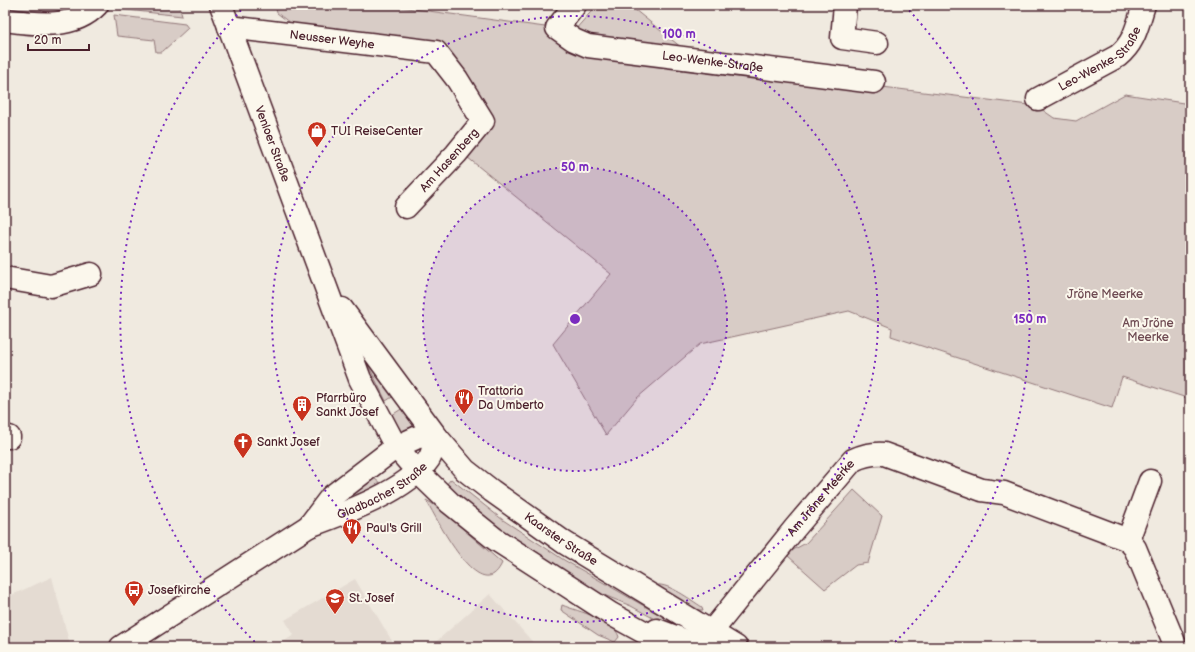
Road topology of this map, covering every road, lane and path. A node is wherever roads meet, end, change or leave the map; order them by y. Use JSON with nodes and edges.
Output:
{"nodes":[{"id":1,"x":97,"y":5,"type":"edge"},
{"id":2,"x":221,"y":5,"type":"edge"},
{"id":3,"x":575,"y":5,"type":"edge"},
{"id":4,"x":845,"y":5,"type":"edge"},
{"id":5,"x":1144,"y":5,"type":"edge"},
{"id":6,"x":5,"y":20,"type":"edge"},
{"id":7,"x":229,"y":27,"type":"junction"},
{"id":8,"x":877,"y":43,"type":"dead end"},
{"id":9,"x":436,"y":52,"type":"joint"},
{"id":10,"x":874,"y":82,"type":"dead end"},
{"id":11,"x":1038,"y":99,"type":"dead end"},
{"id":12,"x":406,"y":207,"type":"dead end"},
{"id":13,"x":91,"y":274,"type":"dead end"},
{"id":14,"x":5,"y":278,"type":"edge"},
{"id":15,"x":323,"y":282,"type":"junction"},
{"id":16,"x":436,"y":436,"type":"junction"},
{"id":17,"x":396,"y":447,"type":"junction"},
{"id":18,"x":418,"y":472,"type":"junction"},
{"id":19,"x":1150,"y":481,"type":"dead end"},
{"id":20,"x":309,"y":526,"type":"junction"},
{"id":21,"x":1128,"y":540,"type":"junction"},
{"id":22,"x":611,"y":614,"type":"junction"},
{"id":23,"x":712,"y":631,"type":"junction"},
{"id":24,"x":121,"y":647,"type":"edge"},
{"id":25,"x":671,"y":647,"type":"edge"},
{"id":26,"x":736,"y":647,"type":"edge"},
{"id":27,"x":1176,"y":647,"type":"edge"}],
"edges":[{"from":1,"to":6,"type":"main road"},
{"from":2,"to":7,"type":"main road","name":"Venloer Straße"},
{"from":3,"to":10,"type":"main road","name":"Leo-Wenke-Straße"},
{"from":4,"to":8,"type":"main road"},
{"from":5,"to":11,"type":"main road","name":"Leo-Wenke-Straße"},
{"from":7,"to":9,"type":"main road","name":"Neusser Weyhe"},
{"from":7,"to":15,"type":"main road","name":"Venloer Straße"},
{"from":9,"to":12,"type":"main road","name":"Am Hasenberg"},
{"from":13,"to":14,"type":"main road"},
{"from":15,"to":16,"type":"main road","name":"Venloer Straße"},
{"from":15,"to":17,"type":"main road","name":"Venloer Straße"},
{"from":16,"to":17,"type":"main road"},
{"from":16,"to":18,"type":"main road","name":"Gladbacher Straße"},
{"from":16,"to":23,"type":"main road","name":"Kaarster Straße"},
{"from":17,"to":18,"type":"main road","name":"Venloer Straße"},
{"from":17,"to":20,"type":"main road","name":"Gladbacher Straße"},
{"from":18,"to":20,"type":"main road","name":"Gladbacher Straße"},
{"from":18,"to":22,"type":"main road"},
{"from":19,"to":21,"type":"main road"},
{"from":20,"to":24,"type":"main road","name":"Gladbacher Straße"},
{"from":21,"to":23,"type":"main road","name":"Am Jröne Meerke"},
{"from":21,"to":27,"type":"main road"},
{"from":22,"to":23,"type":"main road","name":"Am Jröne Meerke"},
{"from":22,"to":25,"type":"main road"},
{"from":23,"to":26,"type":"main road","name":"Kaarster Straße"}]}
